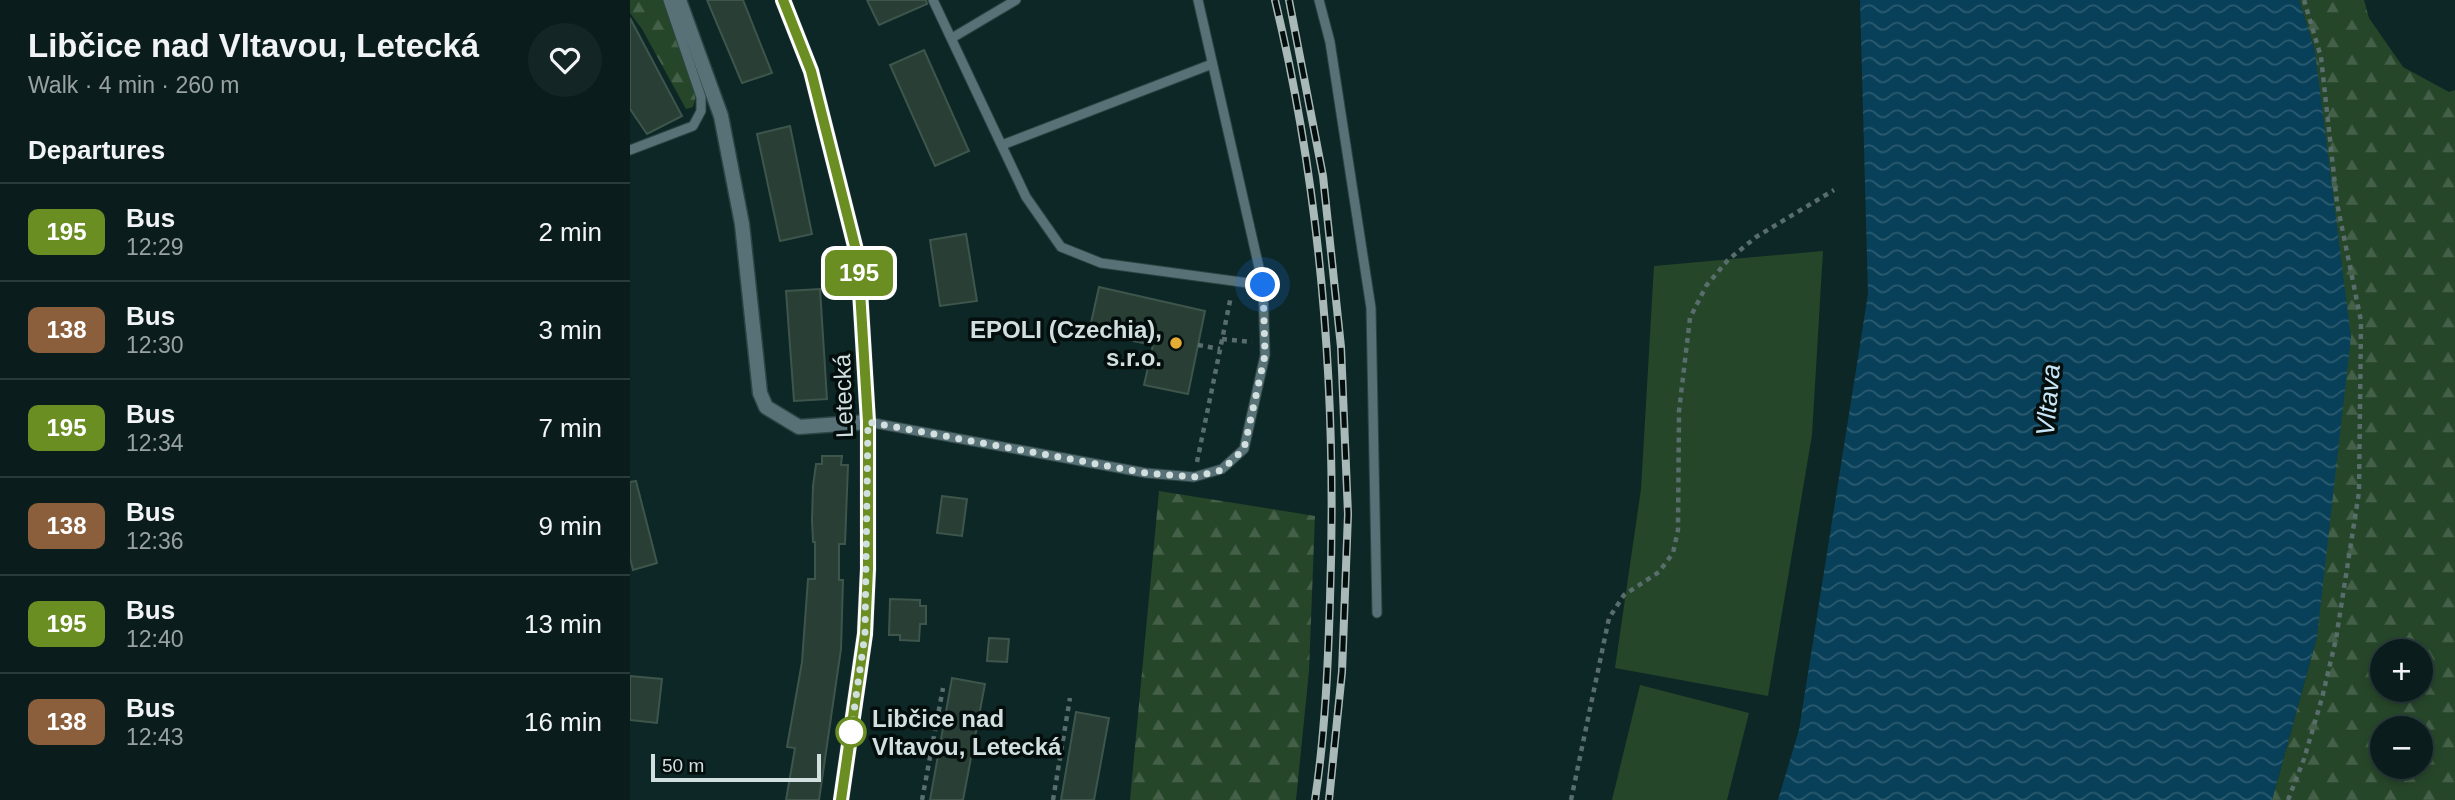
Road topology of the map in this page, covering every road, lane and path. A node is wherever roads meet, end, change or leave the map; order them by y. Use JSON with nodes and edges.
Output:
{"nodes":[{"id":1,"x":668,"y":0,"type":"edge"},
{"id":2,"x":679,"y":0,"type":"edge"},
{"id":3,"x":783,"y":0,"type":"edge"},
{"id":4,"x":933,"y":0,"type":"edge"},
{"id":5,"x":1016,"y":0,"type":"edge"},
{"id":6,"x":1198,"y":0,"type":"edge"},
{"id":7,"x":1319,"y":0,"type":"edge"},
{"id":8,"x":2304,"y":0,"type":"edge"},
{"id":9,"x":952,"y":37,"type":"junction"},
{"id":10,"x":1212,"y":64,"type":"junction"},
{"id":11,"x":1002,"y":145,"type":"junction"},
{"id":12,"x":630,"y":150,"type":"edge"},
{"id":13,"x":1834,"y":190,"type":"dead end"},
{"id":14,"x":1234,"y":281,"type":"junction"},
{"id":15,"x":1263,"y":285,"type":"junction"},
{"id":16,"x":1222,"y":339,"type":"junction"},
{"id":17,"x":1265,"y":344,"type":"junction"},
{"id":18,"x":1198,"y":345,"type":"dead end"},
{"id":19,"x":1220,"y":349,"type":"junction"},
{"id":20,"x":868,"y":422,"type":"junction"},
{"id":21,"x":1194,"y":477,"type":"junction"},
{"id":22,"x":1377,"y":614,"type":"dead end"},
{"id":23,"x":943,"y":688,"type":"dead end"},
{"id":24,"x":1070,"y":698,"type":"dead end"},
{"id":25,"x":841,"y":800,"type":"edge"},
{"id":26,"x":922,"y":800,"type":"edge"},
{"id":27,"x":1052,"y":800,"type":"edge"},
{"id":28,"x":1570,"y":800,"type":"edge"},
{"id":29,"x":2288,"y":800,"type":"edge"}],
"edges":[{"from":1,"to":12,"type":"lane"},
{"from":2,"to":20,"type":"street"},
{"from":3,"to":20,"type":"street","name":"Letecká"},
{"from":4,"to":9,"type":"lane"},
{"from":5,"to":9,"type":"lane"},
{"from":6,"to":10,"type":"lane"},
{"from":7,"to":22,"type":"lane"},
{"from":8,"to":29,"type":"path"},
{"from":9,"to":11,"type":"lane"},
{"from":10,"to":11,"type":"lane"},
{"from":10,"to":15,"type":"lane"},
{"from":11,"to":14,"type":"lane"},
{"from":13,"to":28,"type":"path"},
{"from":14,"to":15,"type":"lane"},
{"from":14,"to":16,"type":"path"},
{"from":15,"to":17,"type":"lane"},
{"from":16,"to":17,"type":"path"},
{"from":16,"to":19,"type":"path"},
{"from":17,"to":21,"type":"lane"},
{"from":18,"to":19,"type":"path"},
{"from":19,"to":21,"type":"path"},
{"from":20,"to":21,"type":"lane"},
{"from":20,"to":25,"type":"street","name":"Letecká"},
{"from":23,"to":26,"type":"path"},
{"from":24,"to":27,"type":"path"}]}
